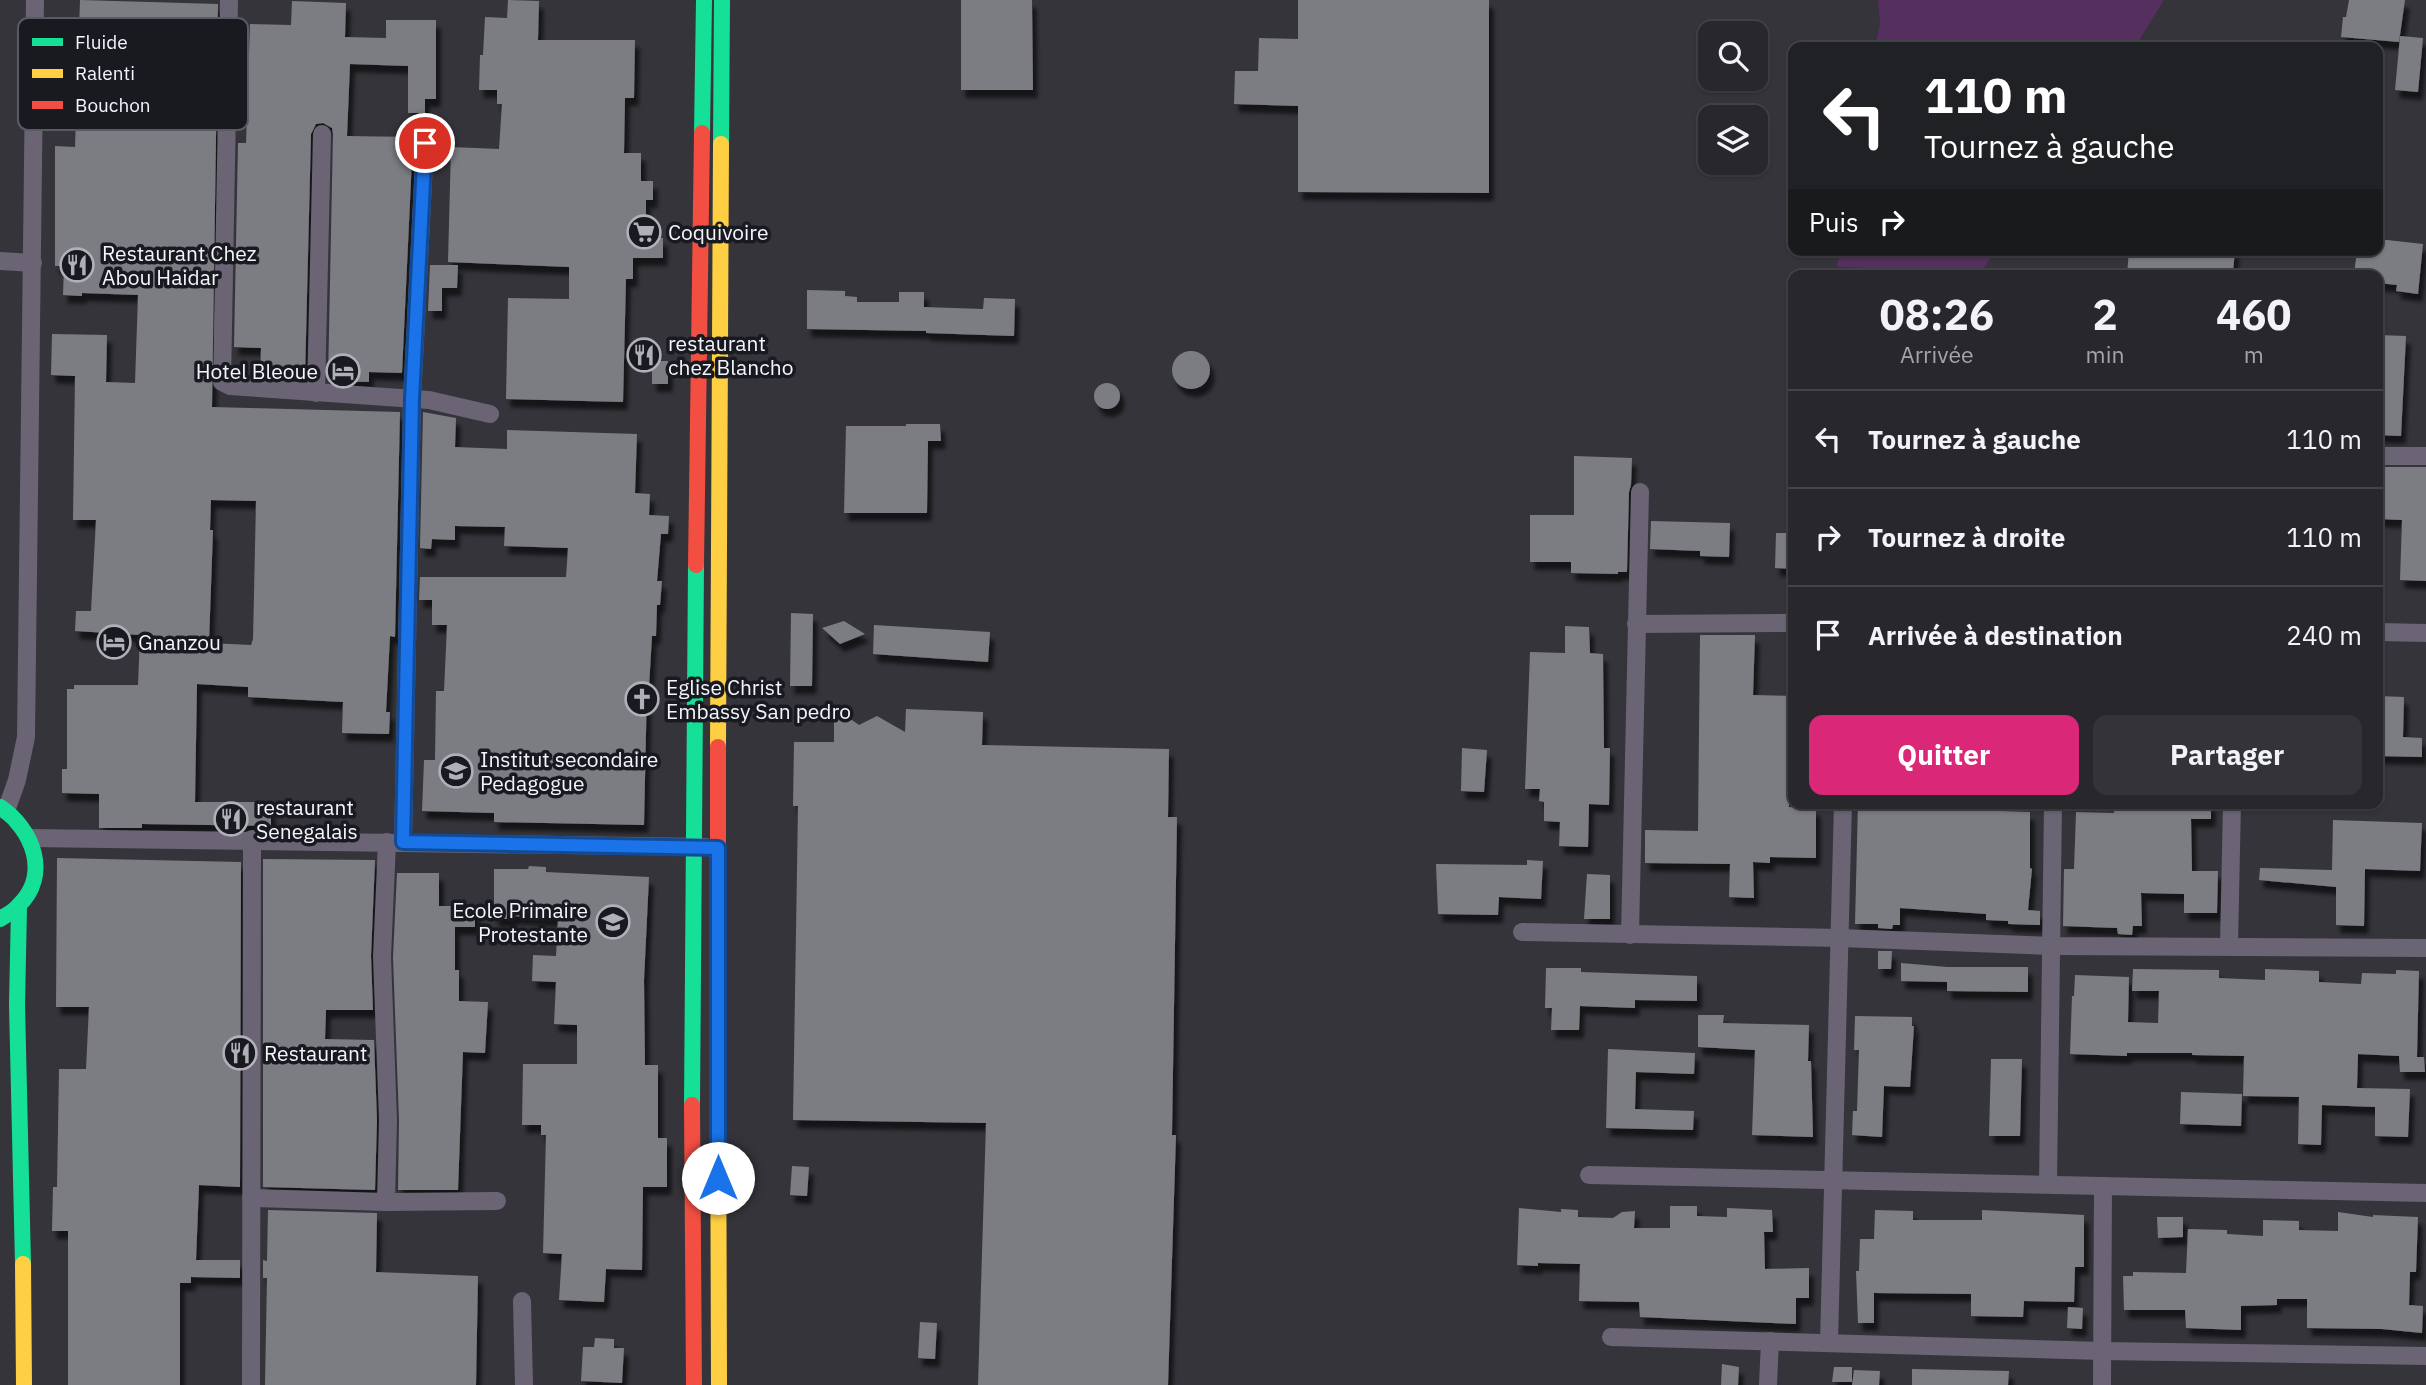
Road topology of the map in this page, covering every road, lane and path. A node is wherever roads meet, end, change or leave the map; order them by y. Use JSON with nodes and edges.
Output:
{"nodes":[{"id":1,"x":35,"y":0,"type":"edge"},
{"id":2,"x":229,"y":0,"type":"edge"},
{"id":3,"x":704,"y":0,"type":"edge"},
{"id":4,"x":722,"y":0,"type":"edge"},
{"id":5,"x":35,"y":18,"type":"edge"},
{"id":6,"x":229,"y":18,"type":"edge"},
{"id":7,"x":34,"y":130,"type":"edge"},
{"id":8,"x":227,"y":130,"type":"edge"},
{"id":9,"x":321,"y":134,"type":"dead end"},
{"id":10,"x":425,"y":143,"type":"dead end"},
{"id":11,"x":0,"y":261,"type":"edge"},
{"id":12,"x":33,"y":263,"type":"junction"},
{"id":13,"x":316,"y":393,"type":"junction"},
{"id":14,"x":412,"y":399,"type":"junction"},
{"id":15,"x":490,"y":414,"type":"dead end"},
{"id":16,"x":2383,"y":456,"type":"edge"},
{"id":17,"x":2426,"y":456,"type":"edge"},
{"id":18,"x":1640,"y":492,"type":"dead end"},
{"id":19,"x":1788,"y":623,"type":"edge"},
{"id":20,"x":1636,"y":624,"type":"junction"},
{"id":21,"x":2383,"y":632,"type":"edge"},
{"id":22,"x":2426,"y":633,"type":"edge"},
{"id":23,"x":3,"y":809,"type":"edge"},
{"id":24,"x":1843,"y":809,"type":"edge"},
{"id":25,"x":2053,"y":809,"type":"edge"},
{"id":26,"x":2232,"y":809,"type":"edge"},
{"id":27,"x":30,"y":838,"type":"junction"},
{"id":28,"x":252,"y":839,"type":"junction"},
{"id":29,"x":395,"y":842,"type":"junction"},
{"id":30,"x":695,"y":846,"type":"junction"},
{"id":31,"x":718,"y":848,"type":"junction"},
{"id":32,"x":19,"y":906,"type":"junction"},
{"id":33,"x":0,"y":919,"type":"edge"},
{"id":34,"x":1522,"y":932,"type":"dead end"},
{"id":35,"x":1630,"y":935,"type":"junction"},
{"id":36,"x":1840,"y":938,"type":"junction"},
{"id":37,"x":2229,"y":945,"type":"junction"},
{"id":38,"x":2052,"y":946,"type":"junction"},
{"id":39,"x":2426,"y":948,"type":"edge"},
{"id":40,"x":0,"y":1007,"type":"edge"},
{"id":41,"x":21,"y":1119,"type":"junction"},
{"id":42,"x":1589,"y":1175,"type":"dead end"},
{"id":43,"x":1834,"y":1179,"type":"junction"},
{"id":44,"x":2048,"y":1184,"type":"junction"},
{"id":45,"x":2103,"y":1186,"type":"junction"},
{"id":46,"x":2426,"y":1193,"type":"edge"},
{"id":47,"x":251,"y":1198,"type":"junction"},
{"id":48,"x":497,"y":1201,"type":"dead end"},
{"id":49,"x":386,"y":1202,"type":"junction"},
{"id":50,"x":522,"y":1300,"type":"dead end"},
{"id":51,"x":1611,"y":1337,"type":"dead end"},
{"id":52,"x":1770,"y":1340,"type":"junction"},
{"id":53,"x":1829,"y":1342,"type":"junction"},
{"id":54,"x":2102,"y":1351,"type":"junction"},
{"id":55,"x":2426,"y":1356,"type":"edge"},
{"id":56,"x":24,"y":1385,"type":"edge"},
{"id":57,"x":251,"y":1385,"type":"edge"},
{"id":58,"x":524,"y":1385,"type":"edge"},
{"id":59,"x":694,"y":1385,"type":"edge"},
{"id":60,"x":719,"y":1385,"type":"edge"},
{"id":61,"x":1768,"y":1385,"type":"edge"},
{"id":62,"x":2102,"y":1385,"type":"edge"}],
"edges":[{"from":1,"to":5,"type":"street"},
{"from":2,"to":6,"type":"street"},
{"from":3,"to":30,"type":"main road"},
{"from":4,"to":31,"type":"main road"},
{"from":7,"to":12,"type":"street"},
{"from":8,"to":13,"type":"street"},
{"from":9,"to":13,"type":"street"},
{"from":10,"to":14,"type":"street"},
{"from":11,"to":12,"type":"street"},
{"from":12,"to":23,"type":"street"},
{"from":13,"to":14,"type":"street"},
{"from":14,"to":15,"type":"street"},
{"from":14,"to":29,"type":"street"},
{"from":16,"to":17,"type":"street"},
{"from":18,"to":20,"type":"street"},
{"from":19,"to":20,"type":"street"},
{"from":20,"to":35,"type":"street"},
{"from":21,"to":22,"type":"street"},
{"from":23,"to":27,"type":"main road"},
{"from":24,"to":36,"type":"street"},
{"from":25,"to":38,"type":"street"},
{"from":26,"to":37,"type":"street"},
{"from":27,"to":28,"type":"street"},
{"from":27,"to":32,"type":"main road"},
{"from":28,"to":29,"type":"street"},
{"from":28,"to":47,"type":"street"},
{"from":29,"to":30,"type":"street"},
{"from":29,"to":49,"type":"street"},
{"from":30,"to":31,"type":"street"},
{"from":30,"to":59,"type":"main road"},
{"from":31,"to":60,"type":"main road"},
{"from":32,"to":33,"type":"main road"},
{"from":32,"to":41,"type":"main road"},
{"from":34,"to":35,"type":"street"},
{"from":35,"to":36,"type":"street"},
{"from":36,"to":38,"type":"street"},
{"from":36,"to":43,"type":"street"},
{"from":37,"to":38,"type":"street"},
{"from":37,"to":39,"type":"street"},
{"from":38,"to":44,"type":"street"},
{"from":40,"to":41,"type":"main road"},
{"from":41,"to":56,"type":"main road"},
{"from":42,"to":43,"type":"street"},
{"from":43,"to":44,"type":"street"},
{"from":43,"to":53,"type":"street"},
{"from":44,"to":45,"type":"street"},
{"from":45,"to":46,"type":"street"},
{"from":45,"to":54,"type":"street"},
{"from":47,"to":49,"type":"street"},
{"from":47,"to":57,"type":"street"},
{"from":48,"to":49,"type":"street"},
{"from":50,"to":58,"type":"street"},
{"from":51,"to":52,"type":"street"},
{"from":52,"to":53,"type":"street"},
{"from":52,"to":61,"type":"street"},
{"from":53,"to":54,"type":"street"},
{"from":54,"to":55,"type":"street"},
{"from":54,"to":62,"type":"street"}]}
